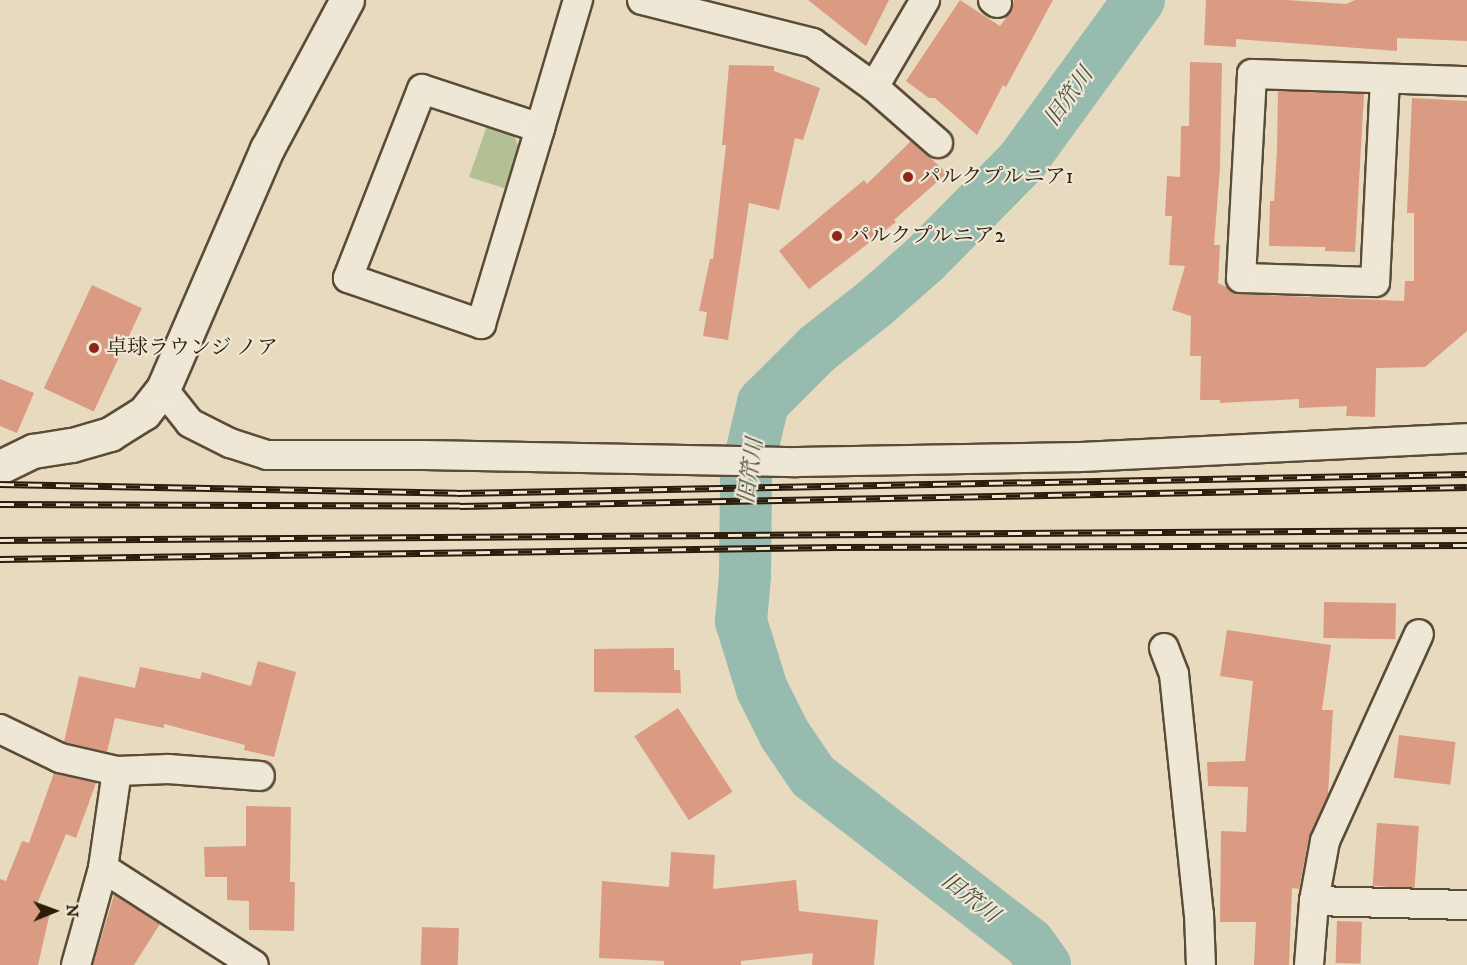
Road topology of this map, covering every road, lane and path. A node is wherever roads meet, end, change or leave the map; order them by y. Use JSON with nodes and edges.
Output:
{"nodes":[{"id":1,"x":347,"y":0,"type":"edge"},
{"id":2,"x":578,"y":0,"type":"edge"},
{"id":3,"x":642,"y":0,"type":"edge"},
{"id":4,"x":926,"y":0,"type":"edge"},
{"id":5,"x":1385,"y":79,"type":"junction"},
{"id":6,"x":1467,"y":81,"type":"edge"},
{"id":7,"x":874,"y":87,"type":"junction"},
{"id":8,"x":540,"y":128,"type":"junction"},
{"id":9,"x":938,"y":143,"type":"dead end"},
{"id":10,"x":163,"y":389,"type":"junction"},
{"id":11,"x":1467,"y":438,"type":"edge"},
{"id":12,"x":0,"y":467,"type":"edge"},
{"id":13,"x":1419,"y":634,"type":"dead end"},
{"id":14,"x":1164,"y":648,"type":"dead end"},
{"id":15,"x":0,"y":729,"type":"edge"},
{"id":16,"x":117,"y":771,"type":"junction"},
{"id":17,"x":260,"y":776,"type":"dead end"},
{"id":18,"x":103,"y":868,"type":"junction"},
{"id":19,"x":1314,"y":902,"type":"junction"},
{"id":20,"x":1467,"y":905,"type":"edge"},
{"id":21,"x":76,"y":965,"type":"edge"},
{"id":22,"x":254,"y":965,"type":"edge"},
{"id":23,"x":1201,"y":965,"type":"edge"},
{"id":24,"x":1309,"y":965,"type":"edge"}],
"edges":[{"from":1,"to":10,"type":"street"},
{"from":2,"to":8,"type":"street"},
{"from":3,"to":7,"type":"street"},
{"from":4,"to":7,"type":"street"},
{"from":5,"to":5,"type":"street"},
{"from":5,"to":6,"type":"street"},
{"from":7,"to":9,"type":"street"},
{"from":8,"to":8,"type":"street"},
{"from":10,"to":11,"type":"street"},
{"from":10,"to":12,"type":"street"},
{"from":13,"to":19,"type":"street"},
{"from":14,"to":23,"type":"street"},
{"from":15,"to":16,"type":"street"},
{"from":16,"to":17,"type":"street"},
{"from":16,"to":18,"type":"street"},
{"from":18,"to":21,"type":"street"},
{"from":18,"to":22,"type":"street"},
{"from":19,"to":20,"type":"street"},
{"from":19,"to":24,"type":"street"}]}
